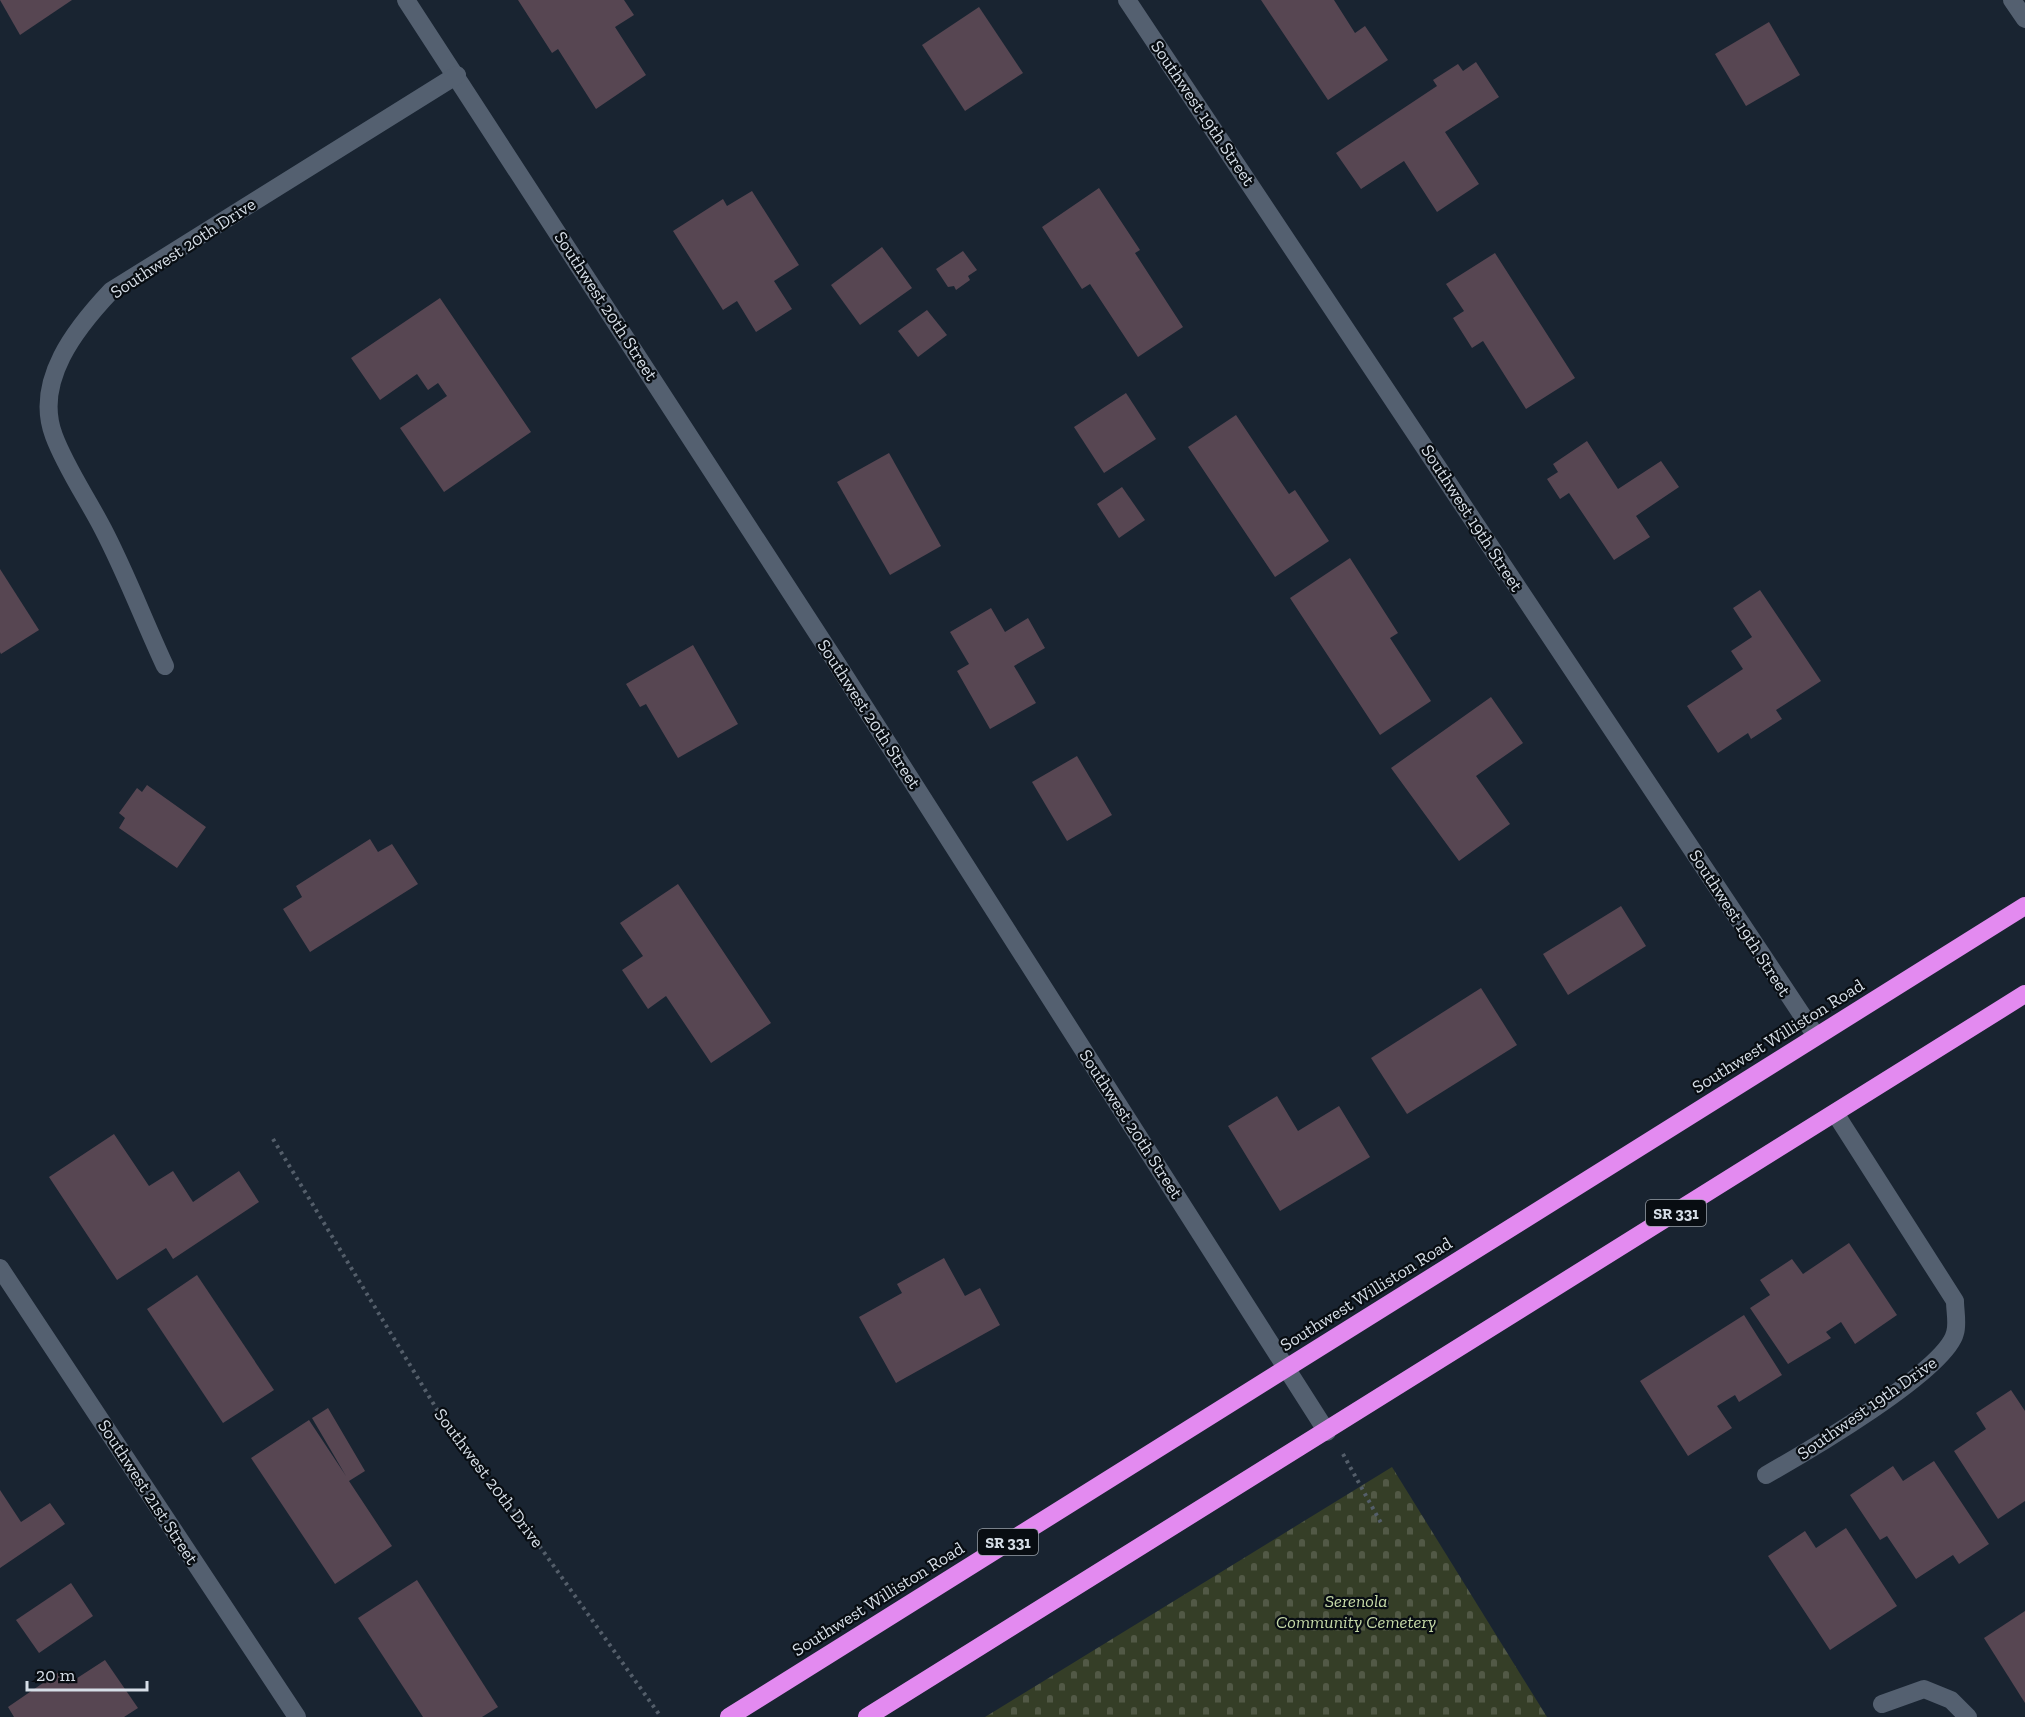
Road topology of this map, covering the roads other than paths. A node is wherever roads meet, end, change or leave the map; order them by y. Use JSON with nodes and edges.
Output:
{"nodes":[{"id":1,"x":406,"y":0,"type":"edge"},
{"id":2,"x":1127,"y":0,"type":"edge"},
{"id":3,"x":2012,"y":0,"type":"edge"},
{"id":4,"x":2025,"y":19,"type":"edge"},
{"id":5,"x":457,"y":75,"type":"junction"},
{"id":6,"x":165,"y":666,"type":"dead end"},
{"id":7,"x":2025,"y":906,"type":"edge"},
{"id":8,"x":2025,"y":994,"type":"edge"},
{"id":9,"x":1815,"y":1036,"type":"junction"},
{"id":10,"x":1835,"y":1113,"type":"junction"},
{"id":11,"x":0,"y":1268,"type":"edge"},
{"id":12,"x":1287,"y":1368,"type":"junction"},
{"id":13,"x":1327,"y":1432,"type":"junction"},
{"id":14,"x":1766,"y":1475,"type":"dead end"},
{"id":15,"x":1882,"y":1704,"type":"dead end"},
{"id":16,"x":297,"y":1717,"type":"edge"},
{"id":17,"x":729,"y":1717,"type":"edge"},
{"id":18,"x":867,"y":1717,"type":"edge"},
{"id":19,"x":1968,"y":1717,"type":"edge"}],
"edges":[{"from":1,"to":5,"type":"street","name":"Southwest 20th Street"},
{"from":2,"to":9,"type":"street","name":"Southwest 19th Street"},
{"from":3,"to":4,"type":"street"},
{"from":5,"to":6,"type":"street","name":"Southwest 20th Drive"},
{"from":5,"to":12,"type":"street","name":"Southwest 20th Street"},
{"from":7,"to":9,"type":"highway","name":"Southwest Williston Road","number":"SR 331"},
{"from":8,"to":10,"type":"highway","number":"SR 331"},
{"from":9,"to":12,"type":"highway","name":"Southwest Williston Road","number":"SR 331"},
{"from":10,"to":13,"type":"highway","number":"SR 331"},
{"from":10,"to":14,"type":"street","name":"Southwest 19th Drive"},
{"from":11,"to":16,"type":"street","name":"Southwest 21st Street"},
{"from":12,"to":13,"type":"street","name":"Southwest 20th Street"},
{"from":12,"to":17,"type":"highway","name":"Southwest Williston Road","number":"SR 331"},
{"from":13,"to":18,"type":"highway","number":"SR 331"},
{"from":15,"to":19,"type":"street"}]}
